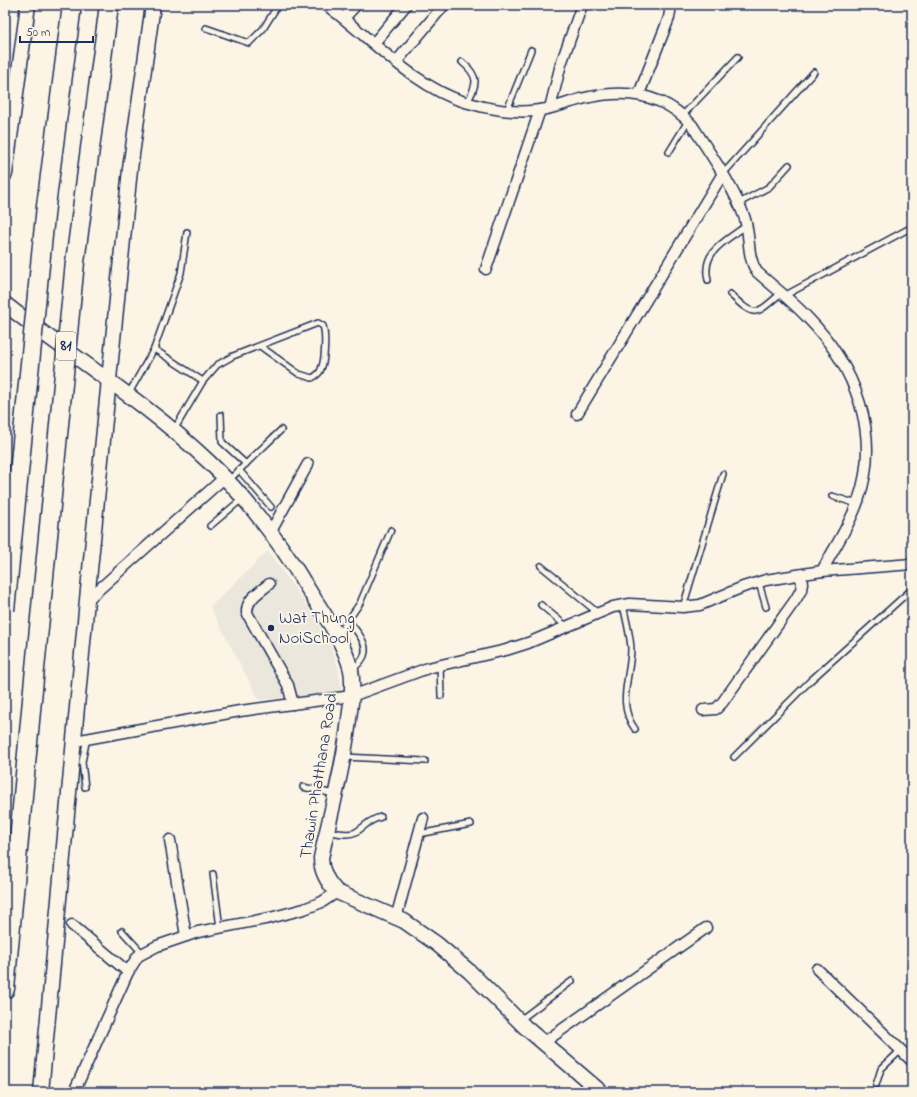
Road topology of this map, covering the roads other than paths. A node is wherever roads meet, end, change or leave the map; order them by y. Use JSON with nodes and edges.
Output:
{"nodes":[{"id":1,"x":28,"y":5,"type":"edge"},
{"id":2,"x":72,"y":5,"type":"edge"},
{"id":3,"x":109,"y":5,"type":"edge"},
{"id":4,"x":153,"y":5,"type":"edge"},
{"id":5,"x":278,"y":5,"type":"edge"},
{"id":6,"x":326,"y":5,"type":"edge"},
{"id":7,"x":356,"y":5,"type":"edge"},
{"id":8,"x":406,"y":5,"type":"edge"},
{"id":9,"x":444,"y":5,"type":"edge"},
{"id":10,"x":582,"y":5,"type":"edge"},
{"id":11,"x":672,"y":5,"type":"edge"},
{"id":12,"x":344,"y":18,"type":"junction"},
{"id":13,"x":206,"y":28,"type":"dead end"},
{"id":14,"x":374,"y":42,"type":"junction"},
{"id":15,"x":531,"y":50,"type":"dead end"},
{"id":16,"x":738,"y":57,"type":"dead end"},
{"id":17,"x":397,"y":61,"type":"junction"},
{"id":18,"x":462,"y":62,"type":"dead end"},
{"id":19,"x":814,"y":72,"type":"dead end"},
{"id":20,"x":639,"y":94,"type":"junction"},
{"id":21,"x":467,"y":103,"type":"junction"},
{"id":22,"x":545,"y":109,"type":"junction"},
{"id":23,"x":508,"y":110,"type":"junction"},
{"id":24,"x":685,"y":118,"type":"junction"},
{"id":25,"x":669,"y":152,"type":"dead end"},
{"id":26,"x":789,"y":165,"type":"dead end"},
{"id":27,"x":5,"y":174,"type":"edge"},
{"id":28,"x":722,"y":175,"type":"junction"},
{"id":29,"x":739,"y":203,"type":"junction"},
{"id":30,"x":747,"y":225,"type":"junction"},
{"id":31,"x":912,"y":227,"type":"edge"},
{"id":32,"x":188,"y":232,"type":"dead end"},
{"id":33,"x":486,"y":269,"type":"dead end"},
{"id":34,"x":708,"y":280,"type":"dead end"},
{"id":35,"x":730,"y":294,"type":"dead end"},
{"id":36,"x":783,"y":294,"type":"junction"},
{"id":37,"x":5,"y":304,"type":"edge"},
{"id":38,"x":260,"y":346,"type":"junction"},
{"id":39,"x":154,"y":349,"type":"junction"},
{"id":40,"x":203,"y":380,"type":"junction"},
{"id":41,"x":109,"y":382,"type":"junction"},
{"id":42,"x":127,"y":396,"type":"junction"},
{"id":43,"x":577,"y":414,"type":"dead end"},
{"id":44,"x":220,"y":415,"type":"dead end"},
{"id":45,"x":281,"y":430,"type":"dead end"},
{"id":46,"x":174,"y":431,"type":"junction"},
{"id":47,"x":246,"y":464,"type":"junction"},
{"id":48,"x":308,"y":464,"type":"dead end"},
{"id":49,"x":239,"y":470,"type":"junction"},
{"id":50,"x":723,"y":474,"type":"dead end"},
{"id":51,"x":226,"y":480,"type":"junction"},
{"id":52,"x":832,"y":496,"type":"dead end"},
{"id":53,"x":243,"y":498,"type":"junction"},
{"id":54,"x":857,"y":504,"type":"junction"},
{"id":55,"x":271,"y":507,"type":"dead end"},
{"id":56,"x":210,"y":526,"type":"dead end"},
{"id":57,"x":392,"y":530,"type":"dead end"},
{"id":58,"x":270,"y":533,"type":"junction"},
{"id":59,"x":912,"y":564,"type":"edge"},
{"id":60,"x":541,"y":566,"type":"dead end"},
{"id":61,"x":822,"y":571,"type":"junction"},
{"id":62,"x":800,"y":575,"type":"junction"},
{"id":63,"x":759,"y":583,"type":"junction"},
{"id":64,"x":269,"y":584,"type":"dead end"},
{"id":65,"x":912,"y":589,"type":"edge"},
{"id":66,"x":87,"y":600,"type":"junction"},
{"id":67,"x":541,"y":604,"type":"dead end"},
{"id":68,"x":623,"y":605,"type":"junction"},
{"id":69,"x":683,"y":607,"type":"junction"},
{"id":70,"x":766,"y":608,"type":"dead end"},
{"id":71,"x":5,"y":610,"type":"edge"},
{"id":72,"x":598,"y":613,"type":"junction"},
{"id":73,"x":349,"y":621,"type":"junction"},
{"id":74,"x":566,"y":626,"type":"junction"},
{"id":75,"x":338,"y":636,"type":"junction"},
{"id":76,"x":440,"y":664,"type":"junction"},
{"id":77,"x":351,"y":670,"type":"junction"},
{"id":78,"x":352,"y":696,"type":"junction"},
{"id":79,"x":441,"y":696,"type":"dead end"},
{"id":80,"x":292,"y":704,"type":"junction"},
{"id":81,"x":703,"y":710,"type":"dead end"},
{"id":82,"x":635,"y":729,"type":"dead end"},
{"id":83,"x":81,"y":739,"type":"junction"},
{"id":84,"x":344,"y":757,"type":"junction"},
{"id":85,"x":734,"y":757,"type":"dead end"},
{"id":86,"x":425,"y":761,"type":"dead end"},
{"id":87,"x":85,"y":787,"type":"dead end"},
{"id":88,"x":303,"y":787,"type":"dead end"},
{"id":89,"x":335,"y":794,"type":"junction"},
{"id":90,"x":381,"y":817,"type":"dead end"},
{"id":91,"x":423,"y":818,"type":"dead end"},
{"id":92,"x":471,"y":824,"type":"dead end"},
{"id":93,"x":327,"y":831,"type":"junction"},
{"id":94,"x":419,"y":834,"type":"junction"},
{"id":95,"x":170,"y":840,"type":"dead end"},
{"id":96,"x":213,"y":874,"type":"dead end"},
{"id":97,"x":337,"y":892,"type":"junction"},
{"id":98,"x":396,"y":918,"type":"junction"},
{"id":99,"x":72,"y":925,"type":"dead end"},
{"id":100,"x":220,"y":928,"type":"junction"},
{"id":101,"x":706,"y":928,"type":"dead end"},
{"id":102,"x":122,"y":931,"type":"dead end"},
{"id":103,"x":186,"y":936,"type":"junction"},
{"id":104,"x":143,"y":954,"type":"junction"},
{"id":105,"x":817,"y":969,"type":"dead end"},
{"id":106,"x":128,"y":972,"type":"junction"},
{"id":107,"x":572,"y":981,"type":"dead end"},
{"id":108,"x":5,"y":989,"type":"edge"},
{"id":109,"x":520,"y":1021,"type":"junction"},
{"id":110,"x":543,"y":1043,"type":"junction"},
{"id":111,"x":901,"y":1050,"type":"junction"},
{"id":112,"x":912,"y":1061,"type":"edge"},
{"id":113,"x":876,"y":1085,"type":"dead end"},
{"id":114,"x":41,"y":1092,"type":"edge"},
{"id":115,"x":74,"y":1092,"type":"edge"},
{"id":116,"x":601,"y":1092,"type":"edge"}],
"edges":[{"from":1,"to":27,"type":"main road"},
{"from":2,"to":71,"type":"highway","number":"81","bridge":true},
{"from":3,"to":108,"type":"highway","number":"81","bridge":true},
{"from":4,"to":41,"type":"main road"},
{"from":5,"to":13,"type":"lane"},
{"from":6,"to":12,"type":"street"},
{"from":7,"to":12,"type":"street"},
{"from":8,"to":14,"type":"street"},
{"from":9,"to":17,"type":"street"},
{"from":10,"to":22,"type":"street"},
{"from":11,"to":20,"type":"street"},
{"from":12,"to":14,"type":"street"},
{"from":14,"to":17,"type":"street"},
{"from":15,"to":23,"type":"lane"},
{"from":16,"to":24,"type":"lane"},
{"from":17,"to":21,"type":"street"},
{"from":18,"to":21,"type":"lane"},
{"from":19,"to":28,"type":"lane"},
{"from":20,"to":22,"type":"street"},
{"from":20,"to":24,"type":"street"},
{"from":21,"to":23,"type":"street"},
{"from":22,"to":23,"type":"street"},
{"from":22,"to":33,"type":"street"},
{"from":24,"to":25,"type":"lane"},
{"from":24,"to":28,"type":"street"},
{"from":26,"to":29,"type":"lane"},
{"from":28,"to":29,"type":"street"},
{"from":28,"to":43,"type":"street"},
{"from":29,"to":30,"type":"street"},
{"from":30,"to":34,"type":"lane"},
{"from":30,"to":36,"type":"street"},
{"from":31,"to":36,"type":"lane"},
{"from":32,"to":39,"type":"lane"},
{"from":35,"to":36,"type":"lane"},
{"from":36,"to":54,"type":"street"},
{"from":37,"to":41,"type":"main road","name":"Thawin Phatthana Road"},
{"from":38,"to":38,"type":"lane"},
{"from":38,"to":40,"type":"lane"},
{"from":39,"to":40,"type":"lane"},
{"from":39,"to":42,"type":"lane"},
{"from":40,"to":46,"type":"lane"},
{"from":41,"to":42,"type":"main road","name":"Thawin Phatthana Road"},
{"from":41,"to":66,"type":"main road"},
{"from":42,"to":46,"type":"main road","name":"Thawin Phatthana Road"},
{"from":44,"to":47,"type":"lane"},
{"from":45,"to":47,"type":"lane"},
{"from":46,"to":51,"type":"main road","name":"Thawin Phatthana Road"},
{"from":47,"to":49,"type":"lane"},
{"from":48,"to":58,"type":"street"},
{"from":49,"to":51,"type":"lane"},
{"from":49,"to":55,"type":"lane"},
{"from":50,"to":69,"type":"lane"},
{"from":51,"to":53,"type":"main road","name":"Thawin Phatthana Road"},
{"from":51,"to":66,"type":"street"},
{"from":52,"to":54,"type":"lane"},
{"from":53,"to":56,"type":"lane"},
{"from":53,"to":58,"type":"main road","name":"Thawin Phatthana Road"},
{"from":54,"to":61,"type":"street"},
{"from":57,"to":73,"type":"lane"},
{"from":58,"to":75,"type":"main road","name":"Thawin Phatthana Road"},
{"from":59,"to":61,"type":"street"},
{"from":60,"to":72,"type":"lane"},
{"from":61,"to":62,"type":"street"},
{"from":62,"to":63,"type":"street"},
{"from":62,"to":81,"type":"street"},
{"from":63,"to":69,"type":"street"},
{"from":63,"to":70,"type":"lane"},
{"from":64,"to":80,"type":"street"},
{"from":65,"to":85,"type":"lane"},
{"from":66,"to":83,"type":"main road"},
{"from":67,"to":74,"type":"lane"},
{"from":68,"to":69,"type":"street"},
{"from":68,"to":72,"type":"street"},
{"from":68,"to":82,"type":"lane"},
{"from":72,"to":74,"type":"street"},
{"from":73,"to":75,"type":"lane"},
{"from":73,"to":77,"type":"lane"},
{"from":74,"to":76,"type":"street"},
{"from":75,"to":77,"type":"main road","name":"Thawin Phatthana Road"},
{"from":76,"to":78,"type":"street"},
{"from":76,"to":79,"type":"lane"},
{"from":77,"to":78,"type":"main road","name":"Thawin Phatthana Road"},
{"from":78,"to":80,"type":"street"},
{"from":78,"to":84,"type":"main road","name":"Thawin Phatthana Road"},
{"from":80,"to":83,"type":"street"},
{"from":83,"to":87,"type":"lane"},
{"from":83,"to":114,"type":"main road"},
{"from":84,"to":86,"type":"lane"},
{"from":84,"to":89,"type":"main road","name":"Thawin Phatthana Road"},
{"from":88,"to":89,"type":"lane"},
{"from":89,"to":93,"type":"main road","name":"Thawin Phatthana Road"},
{"from":90,"to":93,"type":"lane"},
{"from":91,"to":94,"type":"street"},
{"from":92,"to":94,"type":"lane"},
{"from":93,"to":97,"type":"main road","name":"Thawin Phatthana Road"},
{"from":94,"to":98,"type":"street"},
{"from":95,"to":103,"type":"street"},
{"from":96,"to":100,"type":"lane"},
{"from":97,"to":98,"type":"main road"},
{"from":97,"to":100,"type":"street"},
{"from":98,"to":109,"type":"main road"},
{"from":99,"to":106,"type":"street"},
{"from":100,"to":103,"type":"street"},
{"from":101,"to":110,"type":"street"},
{"from":102,"to":104,"type":"lane"},
{"from":103,"to":104,"type":"street"},
{"from":104,"to":106,"type":"street"},
{"from":105,"to":111,"type":"street"},
{"from":106,"to":115,"type":"street"},
{"from":107,"to":109,"type":"lane"},
{"from":109,"to":110,"type":"main road"},
{"from":110,"to":116,"type":"main road"},
{"from":111,"to":112,"type":"street"},
{"from":111,"to":113,"type":"lane"}]}
